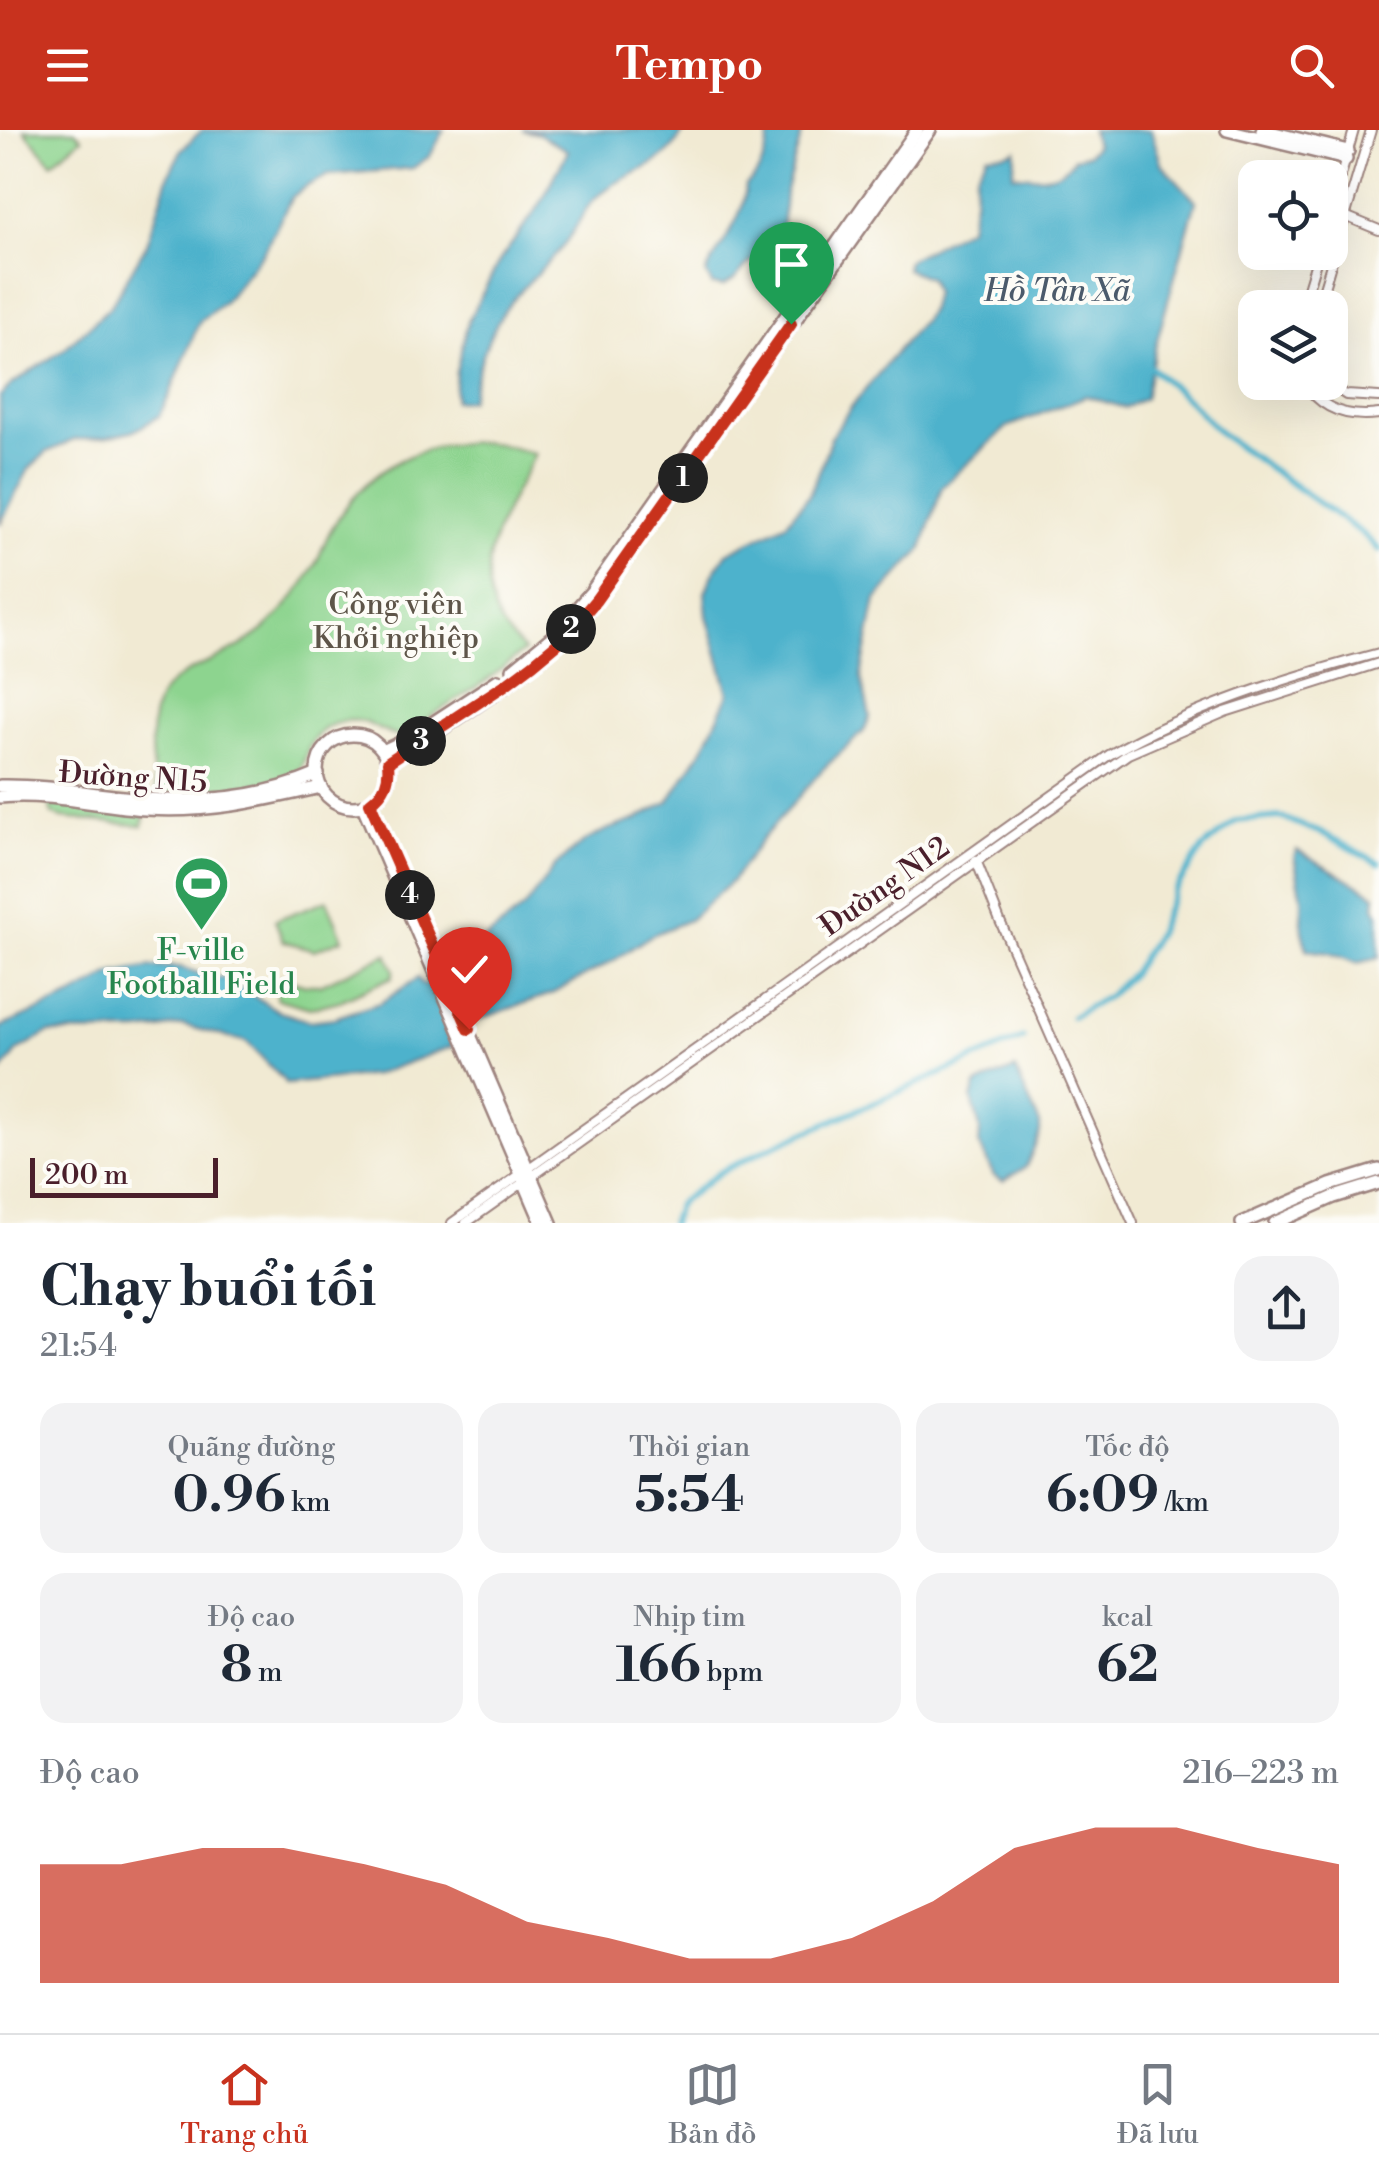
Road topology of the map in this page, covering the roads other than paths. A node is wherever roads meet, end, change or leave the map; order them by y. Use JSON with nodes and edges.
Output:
{"nodes":[{"id":1,"x":917,"y":130,"type":"edge"},
{"id":2,"x":930,"y":130,"type":"edge"},
{"id":3,"x":1227,"y":130,"type":"edge"},
{"id":4,"x":1262,"y":130,"type":"edge"},
{"id":5,"x":1354,"y":130,"type":"edge"},
{"id":6,"x":1372,"y":130,"type":"edge"},
{"id":7,"x":1347,"y":155,"type":"junction"},
{"id":8,"x":1346,"y":160,"type":"edge"},
{"id":9,"x":1348,"y":209,"type":"edge"},
{"id":10,"x":1348,"y":217,"type":"edge"},
{"id":11,"x":1379,"y":230,"type":"edge"},
{"id":12,"x":1348,"y":395,"type":"edge"},
{"id":13,"x":1379,"y":397,"type":"edge"},
{"id":14,"x":1319,"y":400,"type":"edge"},
{"id":15,"x":1379,"y":414,"type":"edge"},
{"id":16,"x":651,"y":515,"type":"junction"},
{"id":17,"x":1379,"y":654,"type":"edge"},
{"id":18,"x":1379,"y":663,"type":"edge"},
{"id":19,"x":386,"y":757,"type":"junction"},
{"id":20,"x":319,"y":780,"type":"junction"},
{"id":21,"x":0,"y":786,"type":"edge"},
{"id":22,"x":0,"y":797,"type":"edge"},
{"id":23,"x":367,"y":804,"type":"junction"},
{"id":24,"x":974,"y":857,"type":"junction"},
{"id":25,"x":1379,"y":1170,"type":"edge"},
{"id":26,"x":526,"y":1174,"type":"junction"},
{"id":27,"x":1379,"y":1182,"type":"edge"},
{"id":28,"x":452,"y":1223,"type":"edge"},
{"id":29,"x":466,"y":1223,"type":"edge"},
{"id":30,"x":542,"y":1223,"type":"edge"},
{"id":31,"x":552,"y":1223,"type":"edge"},
{"id":32,"x":1133,"y":1223,"type":"edge"},
{"id":33,"x":1242,"y":1223,"type":"edge"},
{"id":34,"x":1274,"y":1223,"type":"edge"}],
"edges":[{"from":1,"to":16,"type":"street"},
{"from":2,"to":16,"type":"street"},
{"from":3,"to":7,"type":"street"},
{"from":4,"to":7,"type":"street"},
{"from":5,"to":7,"type":"street"},
{"from":6,"to":9,"type":"street"},
{"from":7,"to":8,"type":"street"},
{"from":10,"to":11,"type":"street"},
{"from":12,"to":13,"type":"street"},
{"from":14,"to":15,"type":"street"},
{"from":16,"to":19,"type":"street"},
{"from":17,"to":24,"type":"street","name":"Đường N12"},
{"from":18,"to":24,"type":"street","name":"Đường N12"},
{"from":19,"to":20,"type":"street"},
{"from":19,"to":23,"type":"street"},
{"from":20,"to":21,"type":"street","name":"Đường N15"},
{"from":20,"to":22,"type":"street","name":"Đường N15"},
{"from":20,"to":23,"type":"street"},
{"from":23,"to":26,"type":"street"},
{"from":24,"to":26,"type":"street","name":"Đường N12"},
{"from":24,"to":32,"type":"street"},
{"from":25,"to":33,"type":"street"},
{"from":26,"to":28,"type":"street","name":"Đường N12"},
{"from":26,"to":29,"type":"street","name":"Đường N12"},
{"from":26,"to":30,"type":"street"},
{"from":26,"to":31,"type":"street"},
{"from":27,"to":34,"type":"street"}]}
